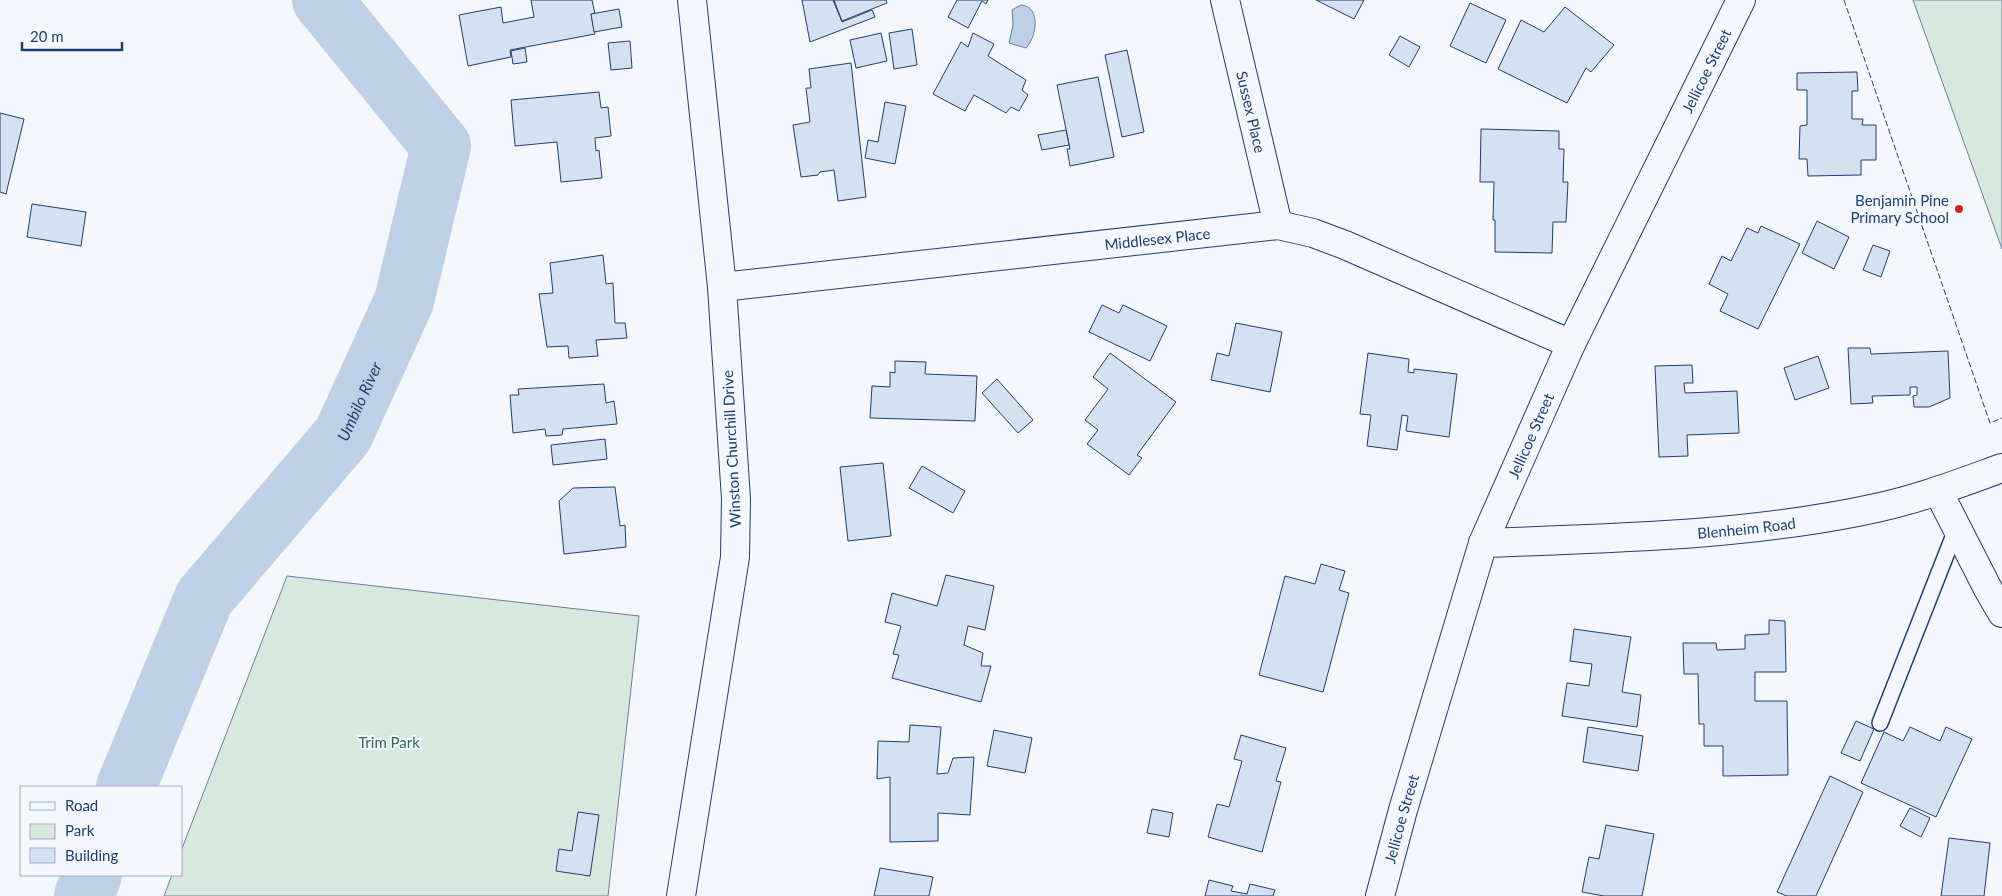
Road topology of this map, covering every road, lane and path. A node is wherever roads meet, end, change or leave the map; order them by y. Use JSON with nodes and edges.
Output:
{"nodes":[{"id":1,"x":692,"y":0,"type":"edge"},
{"id":2,"x":1224,"y":0,"type":"edge"},
{"id":3,"x":1741,"y":0,"type":"edge"},
{"id":4,"x":1278,"y":225,"type":"junction"},
{"id":5,"x":722,"y":287,"type":"junction"},
{"id":6,"x":1571,"y":344,"type":"junction"},
{"id":7,"x":2002,"y":468,"type":"edge"},
{"id":8,"x":1938,"y":491,"type":"junction"},
{"id":9,"x":1957,"y":527,"type":"junction"},
{"id":10,"x":1483,"y":543,"type":"junction"},
{"id":11,"x":2002,"y":613,"type":"edge"},
{"id":12,"x":1880,"y":723,"type":"dead end"},
{"id":13,"x":681,"y":896,"type":"edge"},
{"id":14,"x":1380,"y":896,"type":"edge"}],
"edges":[{"from":1,"to":5,"type":"street","name":"Winston Churchill Drive"},
{"from":2,"to":4,"type":"street","name":"Sussex Place"},
{"from":3,"to":6,"type":"street","name":"Jellicoe Street"},
{"from":4,"to":5,"type":"street","name":"Middlesex Place"},
{"from":4,"to":6,"type":"street","name":"Middlesex Place"},
{"from":5,"to":13,"type":"street","name":"Winston Churchill Drive"},
{"from":6,"to":10,"type":"street","name":"Jellicoe Street"},
{"from":7,"to":8,"type":"street","name":"Blenheim Road"},
{"from":8,"to":9,"type":"street"},
{"from":8,"to":10,"type":"street","name":"Blenheim Road"},
{"from":9,"to":11,"type":"street"},
{"from":9,"to":12,"type":"lane"},
{"from":10,"to":14,"type":"street","name":"Jellicoe Street"}]}
